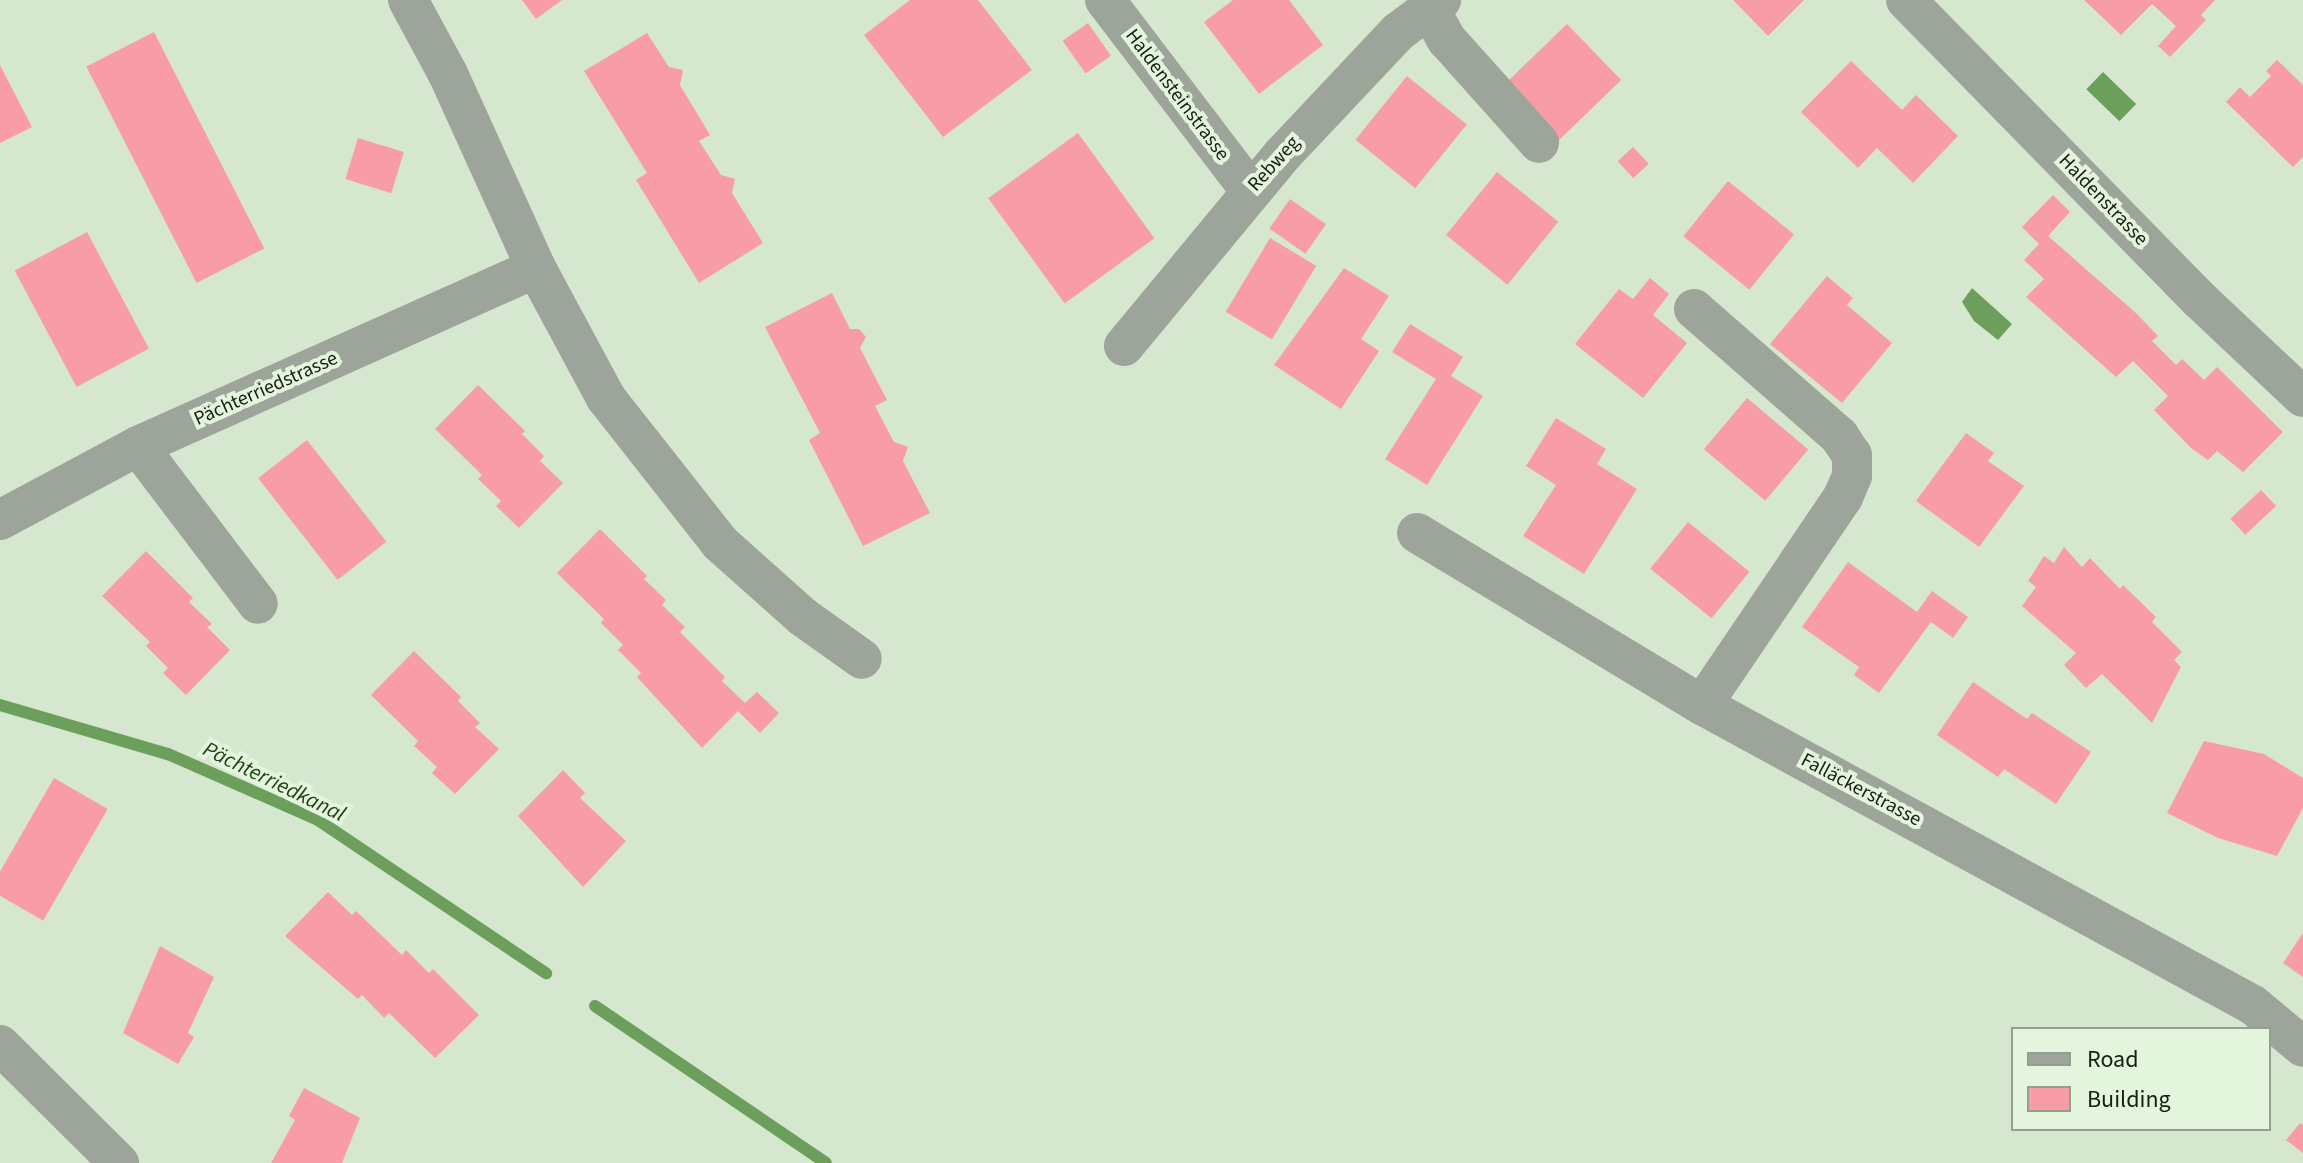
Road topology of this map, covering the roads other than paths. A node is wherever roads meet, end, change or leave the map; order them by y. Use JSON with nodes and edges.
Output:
{"nodes":[{"id":1,"x":408,"y":0,"type":"edge"},
{"id":2,"x":1105,"y":0,"type":"edge"},
{"id":3,"x":1906,"y":0,"type":"edge"},
{"id":4,"x":1435,"y":4,"type":"edge"},
{"id":5,"x":1539,"y":143,"type":"dead end"},
{"id":6,"x":1250,"y":190,"type":"junction"},
{"id":7,"x":536,"y":268,"type":"junction"},
{"id":8,"x":1694,"y":309,"type":"dead end"},
{"id":9,"x":1124,"y":346,"type":"dead end"},
{"id":10,"x":2303,"y":397,"type":"edge"},
{"id":11,"x":138,"y":446,"type":"junction"},
{"id":12,"x":0,"y":520,"type":"edge"},
{"id":13,"x":1417,"y":533,"type":"dead end"},
{"id":14,"x":258,"y":604,"type":"dead end"},
{"id":15,"x":862,"y":659,"type":"dead end"},
{"id":16,"x":1702,"y":705,"type":"junction"},
{"id":17,"x":0,"y":1045,"type":"edge"},
{"id":18,"x":2303,"y":1047,"type":"edge"},
{"id":19,"x":119,"y":1163,"type":"edge"}],
"edges":[{"from":1,"to":7,"type":"street"},
{"from":2,"to":6,"type":"street","name":"Haldensteinstrasse"},
{"from":3,"to":10,"type":"street","name":"Haldenstrasse"},
{"from":4,"to":5,"type":"street"},
{"from":4,"to":6,"type":"street","name":"Rebweg"},
{"from":6,"to":9,"type":"street","name":"Rebweg"},
{"from":7,"to":11,"type":"street","name":"Pächterriedstrasse"},
{"from":7,"to":15,"type":"street"},
{"from":8,"to":16,"type":"street"},
{"from":11,"to":12,"type":"street","name":"Pächterriedstrasse"},
{"from":11,"to":14,"type":"street"},
{"from":13,"to":16,"type":"street","name":"Falläckerstrasse"},
{"from":16,"to":18,"type":"street","name":"Falläckerstrasse"},
{"from":17,"to":19,"type":"street"}]}
